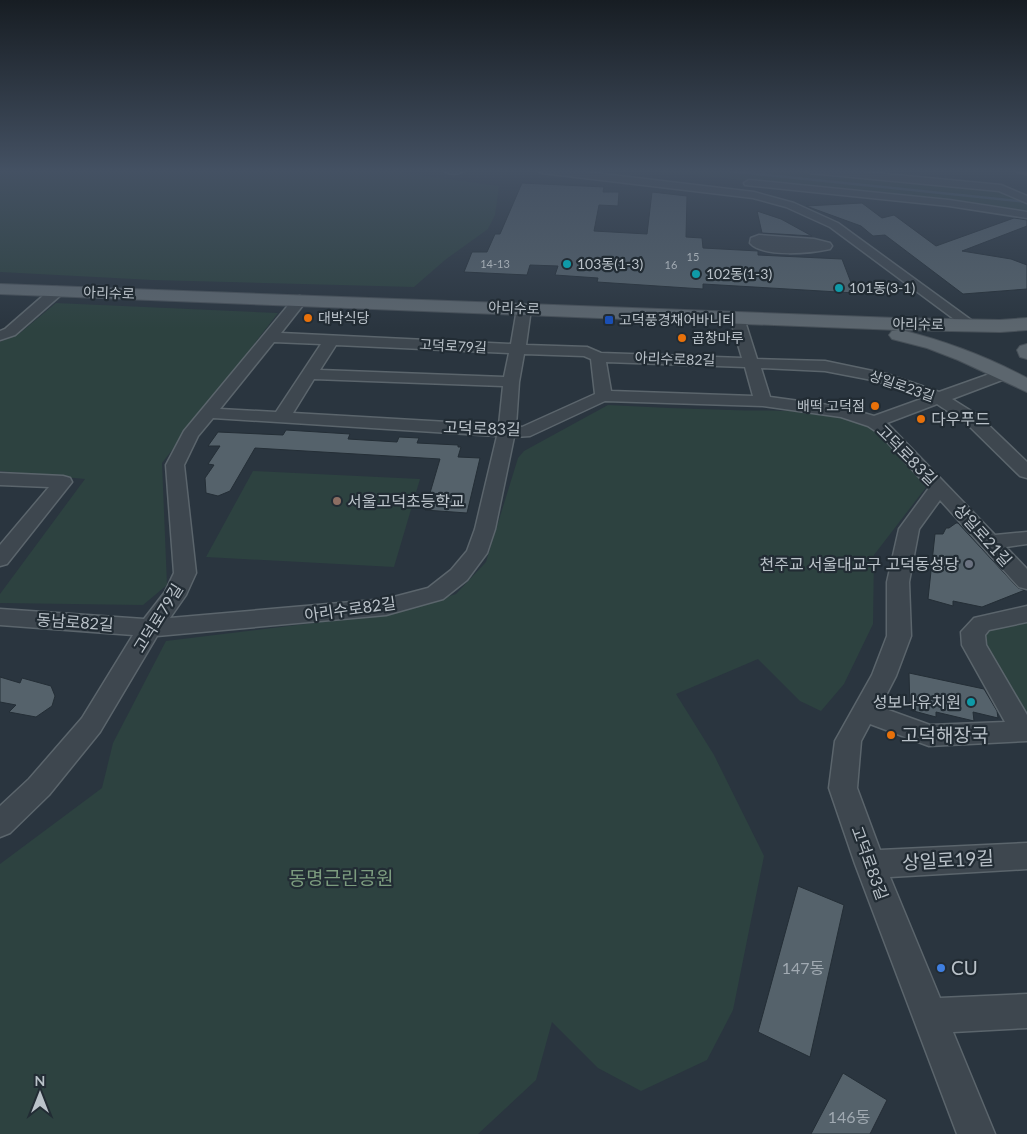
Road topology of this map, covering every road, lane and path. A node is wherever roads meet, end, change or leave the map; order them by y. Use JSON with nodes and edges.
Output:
{"nodes":[{"id":1,"x":831,"y":223,"type":"edge"},
{"id":2,"x":0,"y":289,"type":"edge"},
{"id":3,"x":57,"y":291,"type":"junction"},
{"id":4,"x":300,"y":300,"type":"junction"},
{"id":5,"x":524,"y":308,"type":"junction"},
{"id":6,"x":737,"y":318,"type":"junction"},
{"id":7,"x":806,"y":320,"type":"junction"},
{"id":8,"x":1027,"y":324,"type":"edge"},
{"id":9,"x":971,"y":325,"type":"junction"},
{"id":10,"x":3,"y":333,"type":"edge"},
{"id":11,"x":269,"y":337,"type":"junction"},
{"id":12,"x":331,"y":340,"type":"junction"},
{"id":13,"x":517,"y":349,"type":"junction"},
{"id":14,"x":598,"y":357,"type":"junction"},
{"id":15,"x":1000,"y":357,"type":"junction"},
{"id":16,"x":751,"y":362,"type":"junction"},
{"id":17,"x":310,"y":374,"type":"junction"},
{"id":18,"x":1027,"y":374,"type":"edge"},
{"id":19,"x":511,"y":382,"type":"junction"},
{"id":20,"x":1027,"y":386,"type":"edge"},
{"id":21,"x":603,"y":396,"type":"junction"},
{"id":22,"x":937,"y":397,"type":"junction"},
{"id":23,"x":763,"y":400,"type":"junction"},
{"id":24,"x":209,"y":413,"type":"junction"},
{"id":25,"x":281,"y":418,"type":"junction"},
{"id":26,"x":874,"y":422,"type":"junction"},
{"id":27,"x":507,"y":430,"type":"junction"},
{"id":28,"x":1027,"y":472,"type":"edge"},
{"id":29,"x":0,"y":479,"type":"edge"},
{"id":30,"x":940,"y":487,"type":"junction"},
{"id":31,"x":8,"y":537,"type":"edge"},
{"id":32,"x":1027,"y":538,"type":"edge"},
{"id":33,"x":990,"y":542,"type":"junction"},
{"id":34,"x":0,"y":559,"type":"edge"},
{"id":35,"x":1027,"y":582,"type":"edge"},
{"id":36,"x":1027,"y":614,"type":"edge"},
{"id":37,"x":0,"y":617,"type":"edge"},
{"id":38,"x":150,"y":628,"type":"junction"},
{"id":39,"x":864,"y":711,"type":"junction"},
{"id":40,"x":1025,"y":731,"type":"edge"},
{"id":41,"x":0,"y":824,"type":"edge"},
{"id":42,"x":1027,"y":856,"type":"edge"},
{"id":43,"x":870,"y":864,"type":"junction"},
{"id":44,"x":1027,"y":1011,"type":"edge"},
{"id":45,"x":929,"y":1016,"type":"junction"},
{"id":46,"x":976,"y":1134,"type":"edge"}],
"edges":[{"from":1,"to":9,"type":"street"},
{"from":2,"to":3,"type":"main road","name":"아리수로"},
{"from":3,"to":4,"type":"main road","name":"아리수로"},
{"from":3,"to":10,"type":"street"},
{"from":4,"to":5,"type":"main road","name":"아리수로"},
{"from":4,"to":11,"type":"street","name":"고덕로79길"},
{"from":5,"to":6,"type":"main road","name":"아리수로"},
{"from":5,"to":13,"type":"street","name":"아리수로82길"},
{"from":6,"to":7,"type":"main road","name":"아리수로"},
{"from":6,"to":16,"type":"street"},
{"from":7,"to":9,"type":"main road","name":"아리수로"},
{"from":7,"to":15,"type":"main road"},
{"from":8,"to":9,"type":"main road","name":"아리수로"},
{"from":9,"to":15,"type":"main road"},
{"from":11,"to":12,"type":"street","name":"고덕로79길"},
{"from":11,"to":24,"type":"street","name":"고덕로79길"},
{"from":12,"to":13,"type":"street","name":"고덕로79길"},
{"from":12,"to":17,"type":"street"},
{"from":13,"to":14,"type":"street","name":"아리수로82길"},
{"from":13,"to":19,"type":"street","name":"아리수로82길"},
{"from":14,"to":16,"type":"street","name":"아리수로82길"},
{"from":14,"to":21,"type":"street"},
{"from":15,"to":18,"type":"main road"},
{"from":15,"to":20,"type":"main road"},
{"from":15,"to":22,"type":"street"},
{"from":16,"to":22,"type":"street","name":"상일로23길"},
{"from":16,"to":23,"type":"street"},
{"from":17,"to":19,"type":"street"},
{"from":17,"to":25,"type":"street"},
{"from":19,"to":27,"type":"street","name":"아리수로82길"},
{"from":21,"to":23,"type":"street","name":"고덕로83길"},
{"from":21,"to":27,"type":"street","name":"고덕로83길"},
{"from":22,"to":26,"type":"street"},
{"from":22,"to":28,"type":"street","name":"상일로23길"},
{"from":23,"to":26,"type":"street","name":"고덕로83길"},
{"from":24,"to":25,"type":"street","name":"고덕로83길"},
{"from":24,"to":38,"type":"street","name":"고덕로79길"},
{"from":25,"to":27,"type":"street","name":"고덕로83길"},
{"from":26,"to":30,"type":"street","name":"고덕로83길"},
{"from":27,"to":38,"type":"street","name":"아리수로82길"},
{"from":29,"to":31,"type":"street"},
{"from":30,"to":33,"type":"street","name":"상일로21길"},
{"from":30,"to":39,"type":"street","name":"고덕로83길"},
{"from":31,"to":34,"type":"street"},
{"from":32,"to":33,"type":"street"},
{"from":33,"to":35,"type":"street","name":"상일로21길"},
{"from":36,"to":40,"type":"street"},
{"from":37,"to":38,"type":"street","name":"동남로82길"},
{"from":38,"to":41,"type":"street","name":"고덕로79길"},
{"from":39,"to":40,"type":"street"},
{"from":39,"to":43,"type":"street","name":"고덕로83길"},
{"from":42,"to":43,"type":"street","name":"상일로19길"},
{"from":43,"to":45,"type":"street","name":"고덕로83길"},
{"from":44,"to":45,"type":"street"},
{"from":45,"to":46,"type":"street","name":"고덕로83길"}]}
